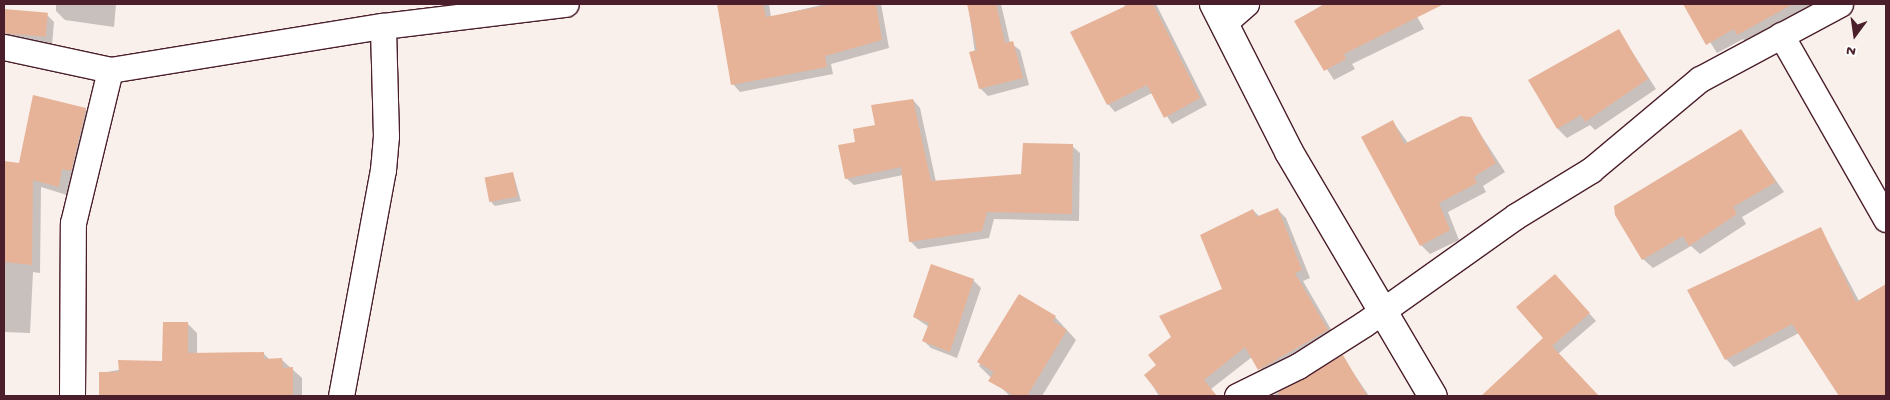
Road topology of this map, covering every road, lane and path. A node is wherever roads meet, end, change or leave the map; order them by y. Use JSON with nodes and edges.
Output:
{"nodes":[{"id":1,"x":566,"y":4,"type":"edge"},
{"id":2,"x":1246,"y":4,"type":"edge"},
{"id":3,"x":1840,"y":4,"type":"edge"},
{"id":4,"x":1220,"y":13,"type":"edge"},
{"id":5,"x":383,"y":26,"type":"junction"},
{"id":6,"x":1781,"y":35,"type":"junction"},
{"id":7,"x":4,"y":47,"type":"edge"},
{"id":8,"x":110,"y":70,"type":"junction"},
{"id":9,"x":1886,"y":219,"type":"edge"},
{"id":10,"x":1381,"y":308,"type":"junction"},
{"id":11,"x":72,"y":396,"type":"edge"},
{"id":12,"x":341,"y":396,"type":"edge"},
{"id":13,"x":1237,"y":396,"type":"edge"},
{"id":14,"x":1433,"y":396,"type":"edge"}],
"edges":[{"from":1,"to":5,"type":"street"},
{"from":2,"to":4,"type":"street"},
{"from":3,"to":6,"type":"street"},
{"from":4,"to":10,"type":"main road"},
{"from":5,"to":8,"type":"street"},
{"from":5,"to":12,"type":"street"},
{"from":6,"to":9,"type":"street"},
{"from":6,"to":10,"type":"street"},
{"from":7,"to":8,"type":"street"},
{"from":8,"to":11,"type":"street"},
{"from":10,"to":13,"type":"street"},
{"from":10,"to":14,"type":"main road"}]}
